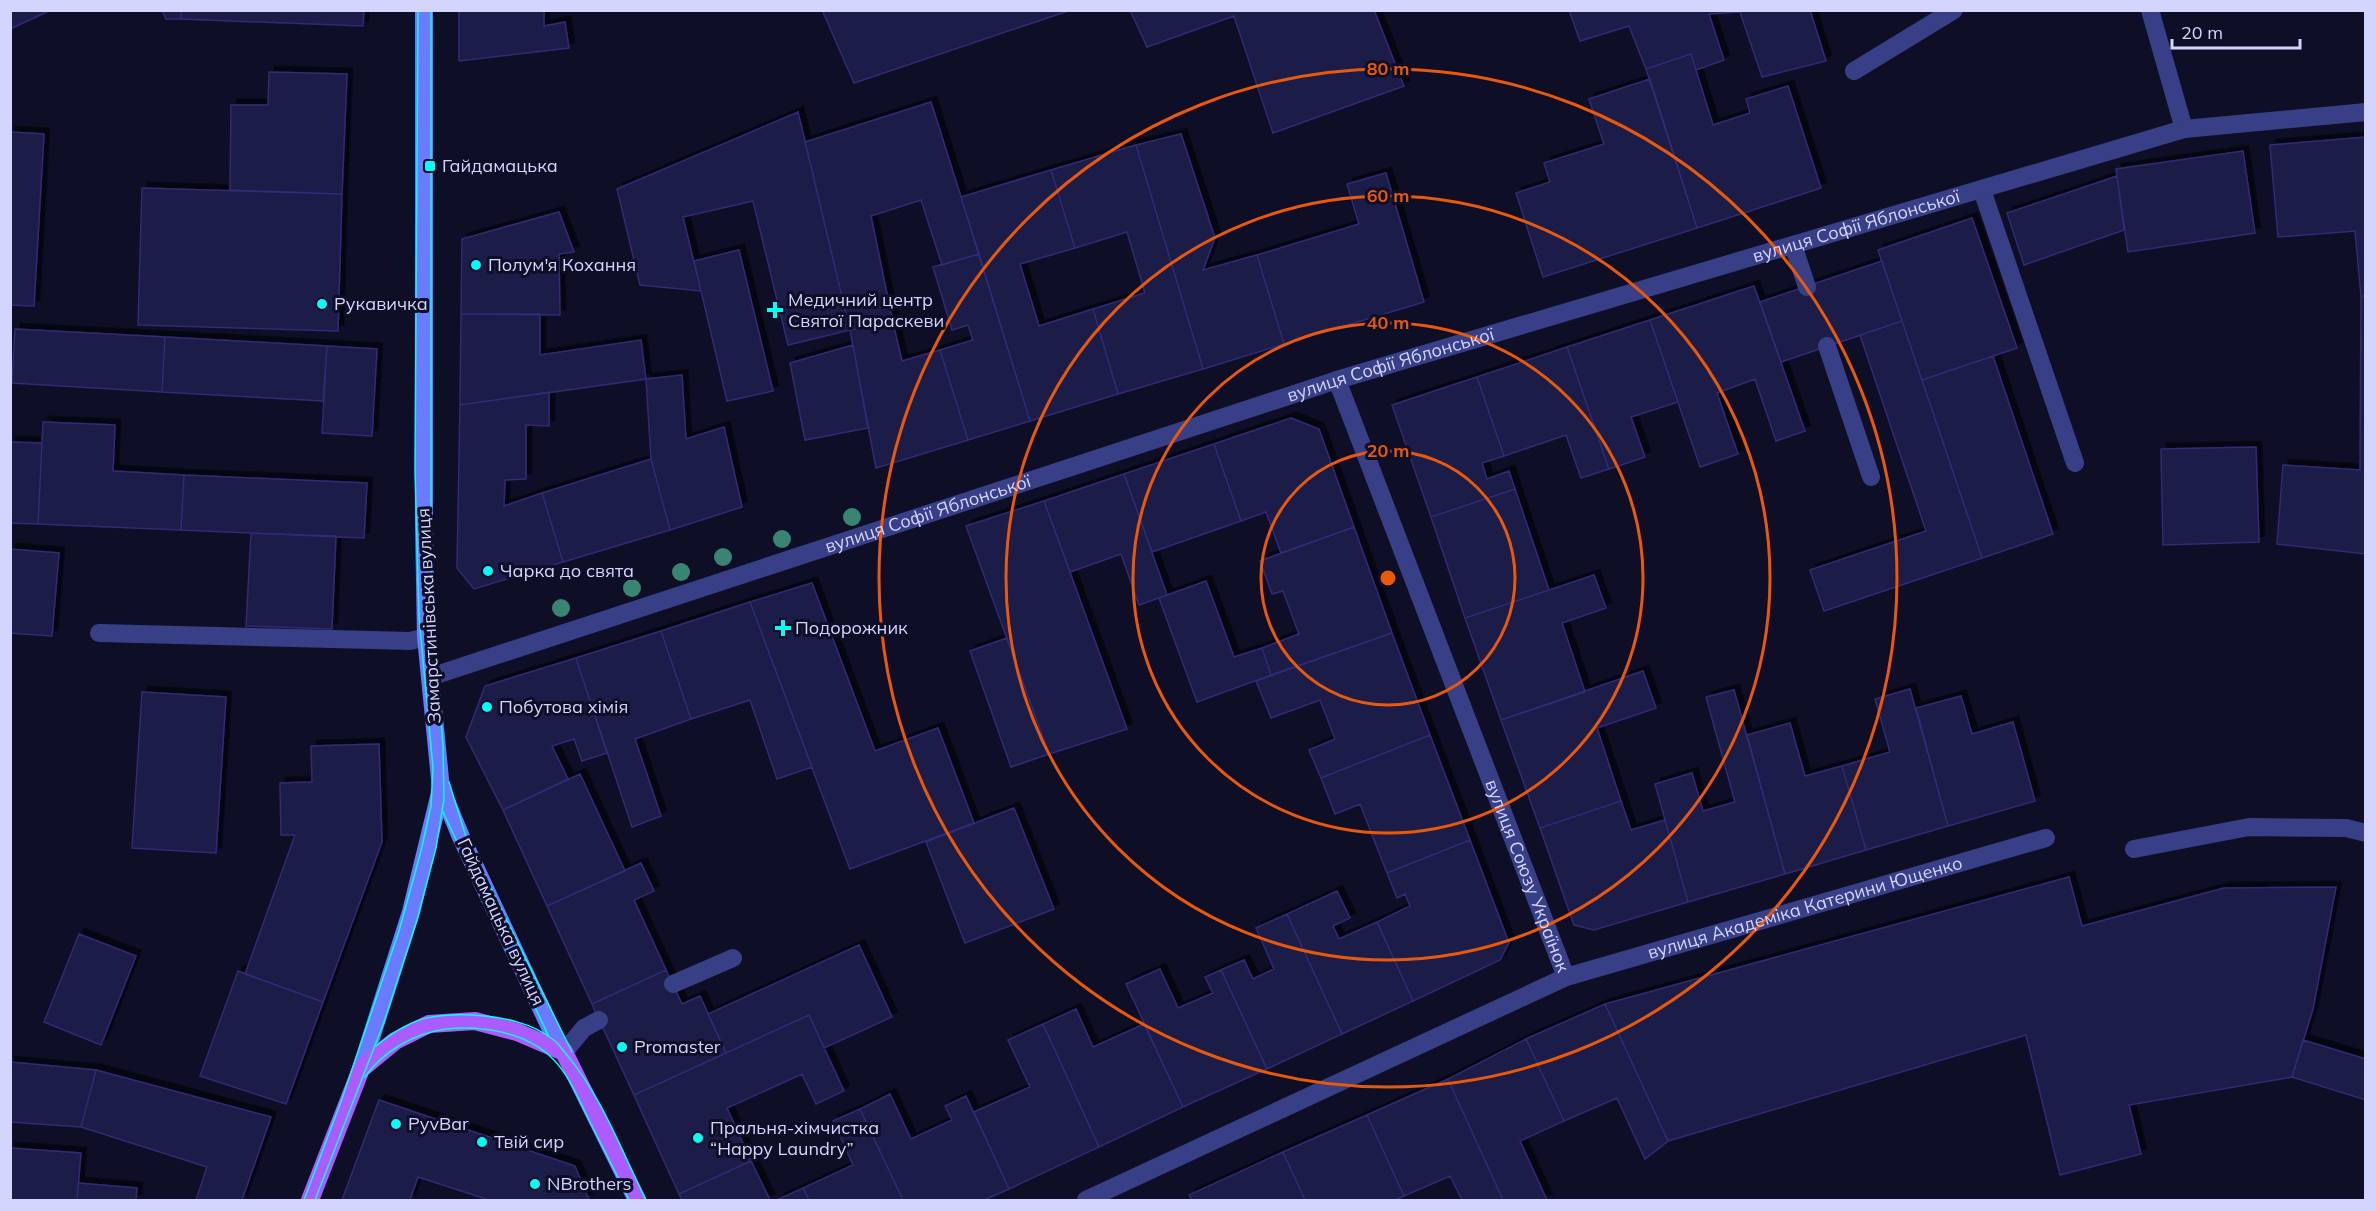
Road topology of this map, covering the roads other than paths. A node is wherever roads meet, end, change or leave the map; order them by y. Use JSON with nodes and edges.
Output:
{"nodes":[{"id":1,"x":424,"y":10,"type":"edge"},
{"id":2,"x":1954,"y":10,"type":"edge"},
{"id":3,"x":2150,"y":10,"type":"edge"},
{"id":4,"x":1854,"y":71,"type":"dead end"},
{"id":5,"x":2366,"y":112,"type":"edge"},
{"id":6,"x":2184,"y":129,"type":"junction"},
{"id":7,"x":1982,"y":190,"type":"junction"},
{"id":8,"x":1793,"y":245,"type":"junction"},
{"id":9,"x":1807,"y":287,"type":"dead end"},
{"id":10,"x":1827,"y":346,"type":"dead end"},
{"id":11,"x":1336,"y":380,"type":"junction"},
{"id":12,"x":2075,"y":464,"type":"dead end"},
{"id":13,"x":1871,"y":477,"type":"dead end"},
{"id":14,"x":99,"y":633,"type":"dead end"},
{"id":15,"x":426,"y":637,"type":"junction"},
{"id":16,"x":430,"y":677,"type":"junction"},
{"id":17,"x":441,"y":789,"type":"junction"},
{"id":18,"x":2366,"y":833,"type":"edge"},
{"id":19,"x":2046,"y":838,"type":"dead end"},
{"id":20,"x":2134,"y":849,"type":"dead end"},
{"id":21,"x":732,"y":958,"type":"dead end"},
{"id":22,"x":1566,"y":977,"type":"junction"},
{"id":23,"x":673,"y":984,"type":"dead end"},
{"id":24,"x":599,"y":1020,"type":"dead end"},
{"id":25,"x":564,"y":1052,"type":"junction"},
{"id":26,"x":361,"y":1069,"type":"junction"},
{"id":27,"x":310,"y":1200,"type":"edge"},
{"id":28,"x":637,"y":1200,"type":"edge"},
{"id":29,"x":1086,"y":1200,"type":"edge"}],
"edges":[{"from":1,"to":15,"type":"main road","name":"Замарстинівська вулиця"},
{"from":2,"to":4,"type":"street"},
{"from":3,"to":6,"type":"street"},
{"from":5,"to":6,"type":"street","name":"вулиця Софії Яблонської"},
{"from":6,"to":7,"type":"street","name":"вулиця Софії Яблонської"},
{"from":7,"to":8,"type":"street","name":"вулиця Софії Яблонської"},
{"from":7,"to":12,"type":"street"},
{"from":8,"to":9,"type":"street"},
{"from":8,"to":11,"type":"street","name":"вулиця Софії Яблонської"},
{"from":10,"to":13,"type":"street"},
{"from":11,"to":16,"type":"street","name":"вулиця Софії Яблонської"},
{"from":11,"to":22,"type":"street","name":"вулиця Союзу Українок"},
{"from":14,"to":15,"type":"street"},
{"from":15,"to":16,"type":"main road","name":"Замарстинівська вулиця"},
{"from":16,"to":17,"type":"main road","name":"Замарстинівська вулиця"},
{"from":17,"to":25,"type":"main road","name":"Гайдамацька вулиця"},
{"from":17,"to":26,"type":"main road","name":"Замарстинівська вулиця"},
{"from":18,"to":20,"type":"street"},
{"from":19,"to":22,"type":"street","name":"вулиця Академіка Катерини Ющенко"},
{"from":21,"to":23,"type":"street"},
{"from":22,"to":29,"type":"street","name":"вулиця Союзу Українок"},
{"from":24,"to":25,"type":"street"},
{"from":25,"to":26,"type":"main road","name":"Гайдамацька вулиця"},
{"from":25,"to":28,"type":"main road","name":"Гайдамацька вулиця"},
{"from":26,"to":27,"type":"main road","name":"Замарстинівська вулиця"}]}
